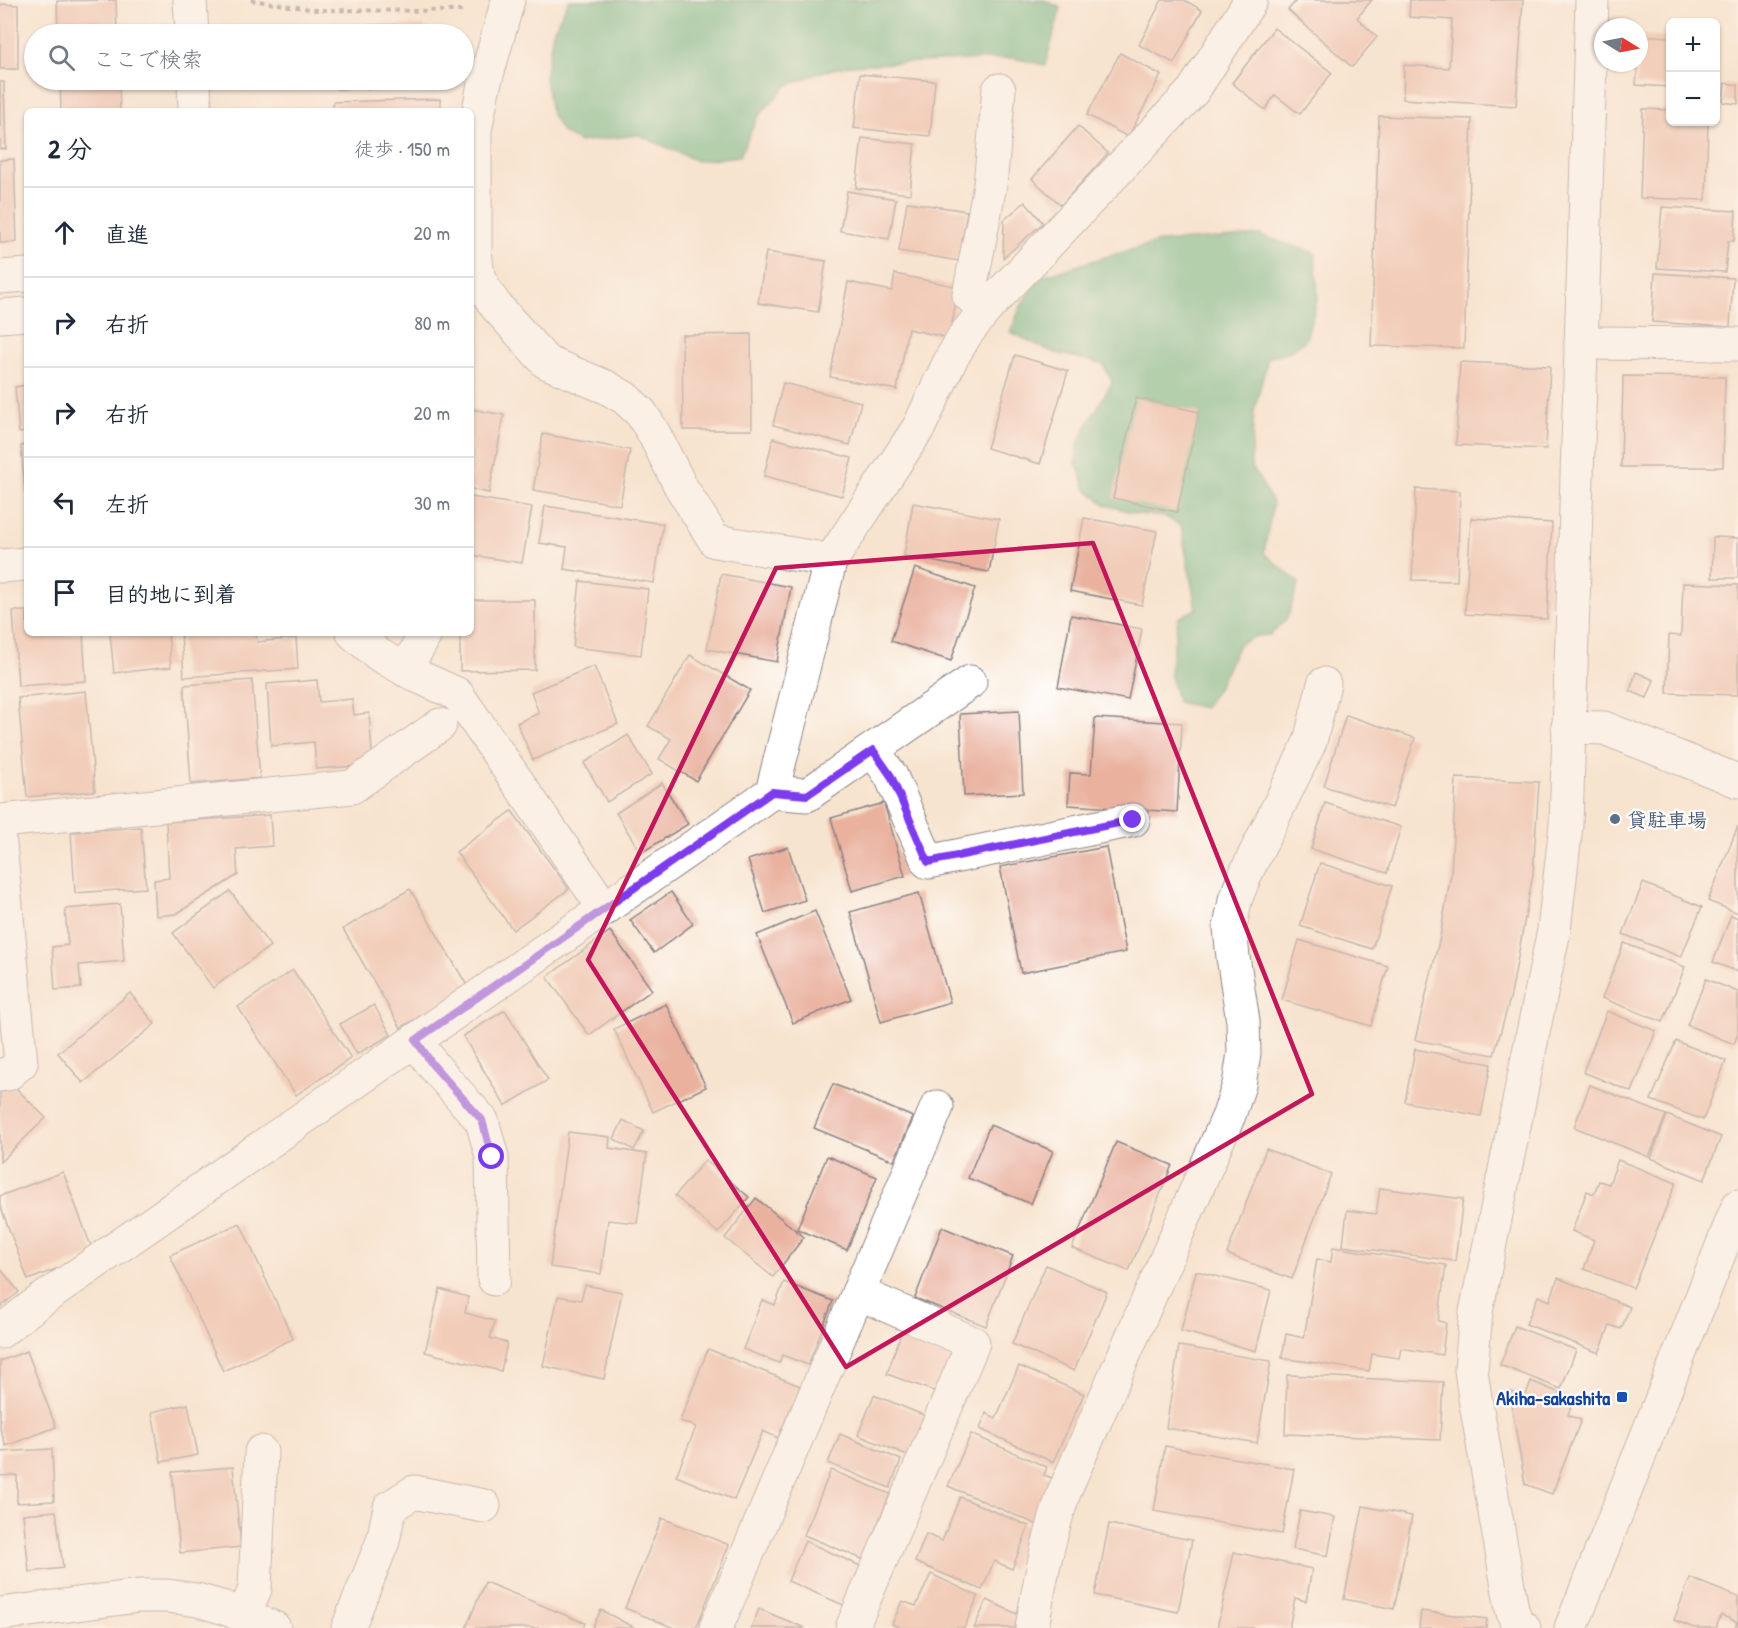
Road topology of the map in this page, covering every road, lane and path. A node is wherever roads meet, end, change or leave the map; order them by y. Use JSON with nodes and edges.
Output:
{"nodes":[{"id":1,"x":190,"y":0,"type":"edge"},
{"id":2,"x":251,"y":0,"type":"edge"},
{"id":3,"x":1251,"y":0,"type":"edge"},
{"id":4,"x":1592,"y":0,"type":"edge"},
{"id":5,"x":506,"y":8,"type":"edge"},
{"id":6,"x":191,"y":24,"type":"edge"},
{"id":7,"x":194,"y":90,"type":"edge"},
{"id":8,"x":999,"y":90,"type":"dead end"},
{"id":9,"x":195,"y":108,"type":"edge"},
{"id":10,"x":24,"y":275,"type":"edge"},
{"id":11,"x":0,"y":277,"type":"edge"},
{"id":12,"x":985,"y":310,"type":"junction"},
{"id":13,"x":24,"y":314,"type":"edge"},
{"id":14,"x":0,"y":316,"type":"edge"},
{"id":15,"x":1581,"y":343,"type":"junction"},
{"id":16,"x":1738,"y":344,"type":"edge"},
{"id":17,"x":830,"y":562,"type":"junction"},
{"id":18,"x":24,"y":564,"type":"edge"},
{"id":19,"x":0,"y":566,"type":"edge"},
{"id":20,"x":357,"y":636,"type":"edge"},
{"id":21,"x":424,"y":636,"type":"edge"},
{"id":22,"x":405,"y":670,"type":"junction"},
{"id":23,"x":970,"y":682,"type":"dead end"},
{"id":24,"x":1324,"y":684,"type":"dead end"},
{"id":25,"x":440,"y":725,"type":"dead end"},
{"id":26,"x":1568,"y":727,"type":"junction"},
{"id":27,"x":873,"y":750,"type":"junction"},
{"id":28,"x":1738,"y":781,"type":"edge"},
{"id":29,"x":772,"y":792,"type":"junction"},
{"id":30,"x":1133,"y":820,"type":"dead end"},
{"id":31,"x":0,"y":821,"type":"edge"},
{"id":32,"x":0,"y":844,"type":"edge"},
{"id":33,"x":605,"y":909,"type":"junction"},
{"id":34,"x":416,"y":1040,"type":"junction"},
{"id":35,"x":0,"y":1075,"type":"edge"},
{"id":36,"x":937,"y":1107,"type":"dead end"},
{"id":37,"x":1738,"y":1206,"type":"edge"},
{"id":38,"x":494,"y":1279,"type":"dead end"},
{"id":39,"x":858,"y":1293,"type":"junction"},
{"id":40,"x":0,"y":1332,"type":"edge"},
{"id":41,"x":261,"y":1452,"type":"dead end"},
{"id":42,"x":484,"y":1506,"type":"dead end"},
{"id":43,"x":0,"y":1614,"type":"edge"},
{"id":44,"x":244,"y":1616,"type":"junction"},
{"id":45,"x":274,"y":1628,"type":"edge"},
{"id":46,"x":348,"y":1628,"type":"edge"},
{"id":47,"x":716,"y":1628,"type":"edge"},
{"id":48,"x":852,"y":1628,"type":"edge"},
{"id":49,"x":1032,"y":1628,"type":"edge"},
{"id":50,"x":1524,"y":1628,"type":"edge"},
{"id":51,"x":1571,"y":1628,"type":"edge"}],
"edges":[{"from":1,"to":6,"type":"street"},
{"from":2,"to":5,"type":"path"},
{"from":3,"to":12,"type":"street"},
{"from":4,"to":15,"type":"street"},
{"from":5,"to":17,"type":"street"},
{"from":7,"to":9,"type":"street"},
{"from":8,"to":12,"type":"street"},
{"from":10,"to":11,"type":"street"},
{"from":12,"to":17,"type":"street"},
{"from":13,"to":14,"type":"street"},
{"from":15,"to":16,"type":"street"},
{"from":15,"to":26,"type":"street"},
{"from":17,"to":29,"type":"street"},
{"from":18,"to":19,"type":"street"},
{"from":20,"to":22,"type":"street"},
{"from":21,"to":22,"type":"street"},
{"from":22,"to":33,"type":"street"},
{"from":23,"to":27,"type":"street"},
{"from":24,"to":49,"type":"street"},
{"from":25,"to":31,"type":"street"},
{"from":26,"to":28,"type":"street"},
{"from":26,"to":50,"type":"street"},
{"from":27,"to":29,"type":"street"},
{"from":27,"to":30,"type":"street"},
{"from":29,"to":33,"type":"street"},
{"from":32,"to":35,"type":"street"},
{"from":33,"to":34,"type":"street"},
{"from":34,"to":38,"type":"street"},
{"from":34,"to":40,"type":"street"},
{"from":36,"to":39,"type":"street"},
{"from":37,"to":51,"type":"street"},
{"from":39,"to":47,"type":"street"},
{"from":39,"to":48,"type":"street"},
{"from":41,"to":44,"type":"street"},
{"from":42,"to":46,"type":"street"},
{"from":43,"to":44,"type":"street"},
{"from":44,"to":45,"type":"street"}]}
